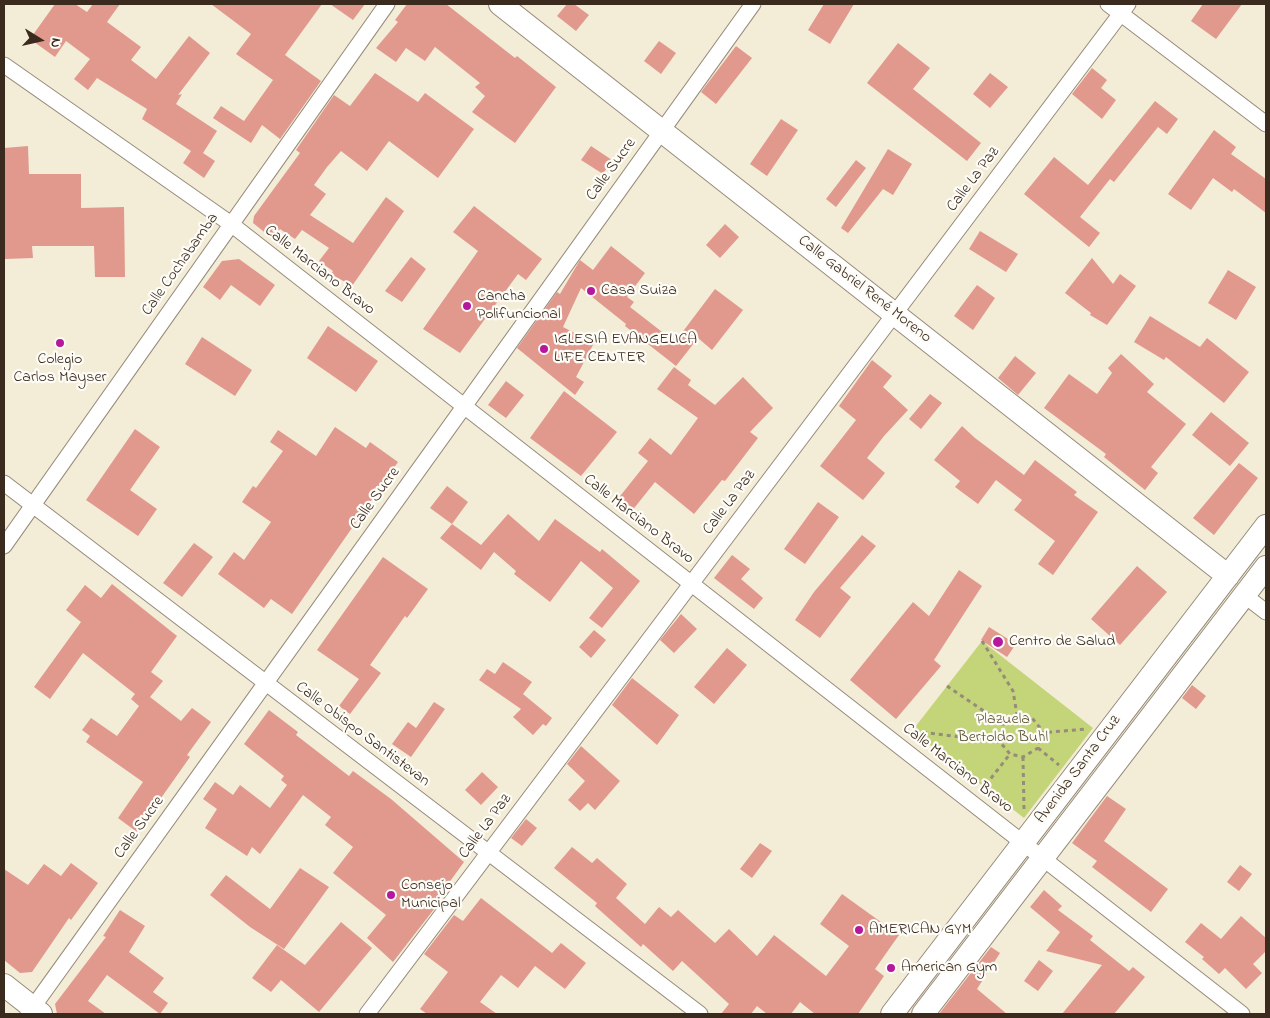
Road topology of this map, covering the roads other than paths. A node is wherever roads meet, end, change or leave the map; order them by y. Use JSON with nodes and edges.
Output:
{"nodes":[{"id":1,"x":387,"y":4,"type":"edge"},
{"id":2,"x":500,"y":4,"type":"edge"},
{"id":3,"x":752,"y":4,"type":"edge"},
{"id":4,"x":1108,"y":4,"type":"edge"},
{"id":5,"x":1125,"y":9,"type":"edge"},
{"id":6,"x":4,"y":65,"type":"edge"},
{"id":7,"x":1266,"y":124,"type":"edge"},
{"id":8,"x":662,"y":131,"type":"junction"},
{"id":9,"x":231,"y":224,"type":"junction"},
{"id":10,"x":895,"y":314,"type":"junction"},
{"id":11,"x":464,"y":406,"type":"junction"},
{"id":12,"x":4,"y":483,"type":"edge"},
{"id":13,"x":33,"y":505,"type":"junction"},
{"id":14,"x":1266,"y":526,"type":"edge"},
{"id":15,"x":4,"y":546,"type":"edge"},
{"id":16,"x":1266,"y":567,"type":"edge"},
{"id":17,"x":1228,"y":576,"type":"junction"},
{"id":18,"x":692,"y":584,"type":"junction"},
{"id":19,"x":1244,"y":595,"type":"junction"},
{"id":20,"x":1266,"y":612,"type":"edge"},
{"id":21,"x":265,"y":683,"type":"junction"},
{"id":22,"x":1023,"y":843,"type":"junction"},
{"id":23,"x":488,"y":853,"type":"junction"},
{"id":24,"x":1042,"y":858,"type":"junction"},
{"id":25,"x":4,"y":985,"type":"edge"},
{"id":26,"x":33,"y":1012,"type":"edge"},
{"id":27,"x":366,"y":1014,"type":"edge"},
{"id":28,"x":700,"y":1014,"type":"edge"},
{"id":29,"x":892,"y":1014,"type":"edge"},
{"id":30,"x":923,"y":1014,"type":"edge"},
{"id":31,"x":1242,"y":1014,"type":"edge"}],
"edges":[{"from":1,"to":9,"type":"street","name":"Calle Cochabamba"},
{"from":2,"to":8,"type":"main road","name":"Calle Gabriel René Moreno"},
{"from":3,"to":8,"type":"street","name":"Calle Sucre"},
{"from":4,"to":5,"type":"street"},
{"from":5,"to":7,"type":"street"},
{"from":5,"to":10,"type":"street","name":"Calle La Paz"},
{"from":6,"to":9,"type":"street","name":"Calle Marciano Bravo"},
{"from":8,"to":10,"type":"main road","name":"Calle Gabriel René Moreno"},
{"from":8,"to":11,"type":"street","name":"Calle Sucre"},
{"from":9,"to":11,"type":"street","name":"Calle Marciano Bravo"},
{"from":9,"to":13,"type":"street","name":"Calle Cochabamba"},
{"from":10,"to":17,"type":"main road","name":"Calle Gabriel René Moreno"},
{"from":10,"to":18,"type":"street","name":"Calle La Paz"},
{"from":11,"to":18,"type":"street","name":"Calle Marciano Bravo"},
{"from":11,"to":21,"type":"street","name":"Calle Sucre"},
{"from":12,"to":13,"type":"street","name":"Calle Obispo Santistevan"},
{"from":13,"to":15,"type":"street","name":"Calle Cochabamba"},
{"from":13,"to":21,"type":"street","name":"Calle Obispo Santistevan"},
{"from":14,"to":17,"type":"main road","name":"Avenida Santa Cruz"},
{"from":16,"to":19,"type":"main road","name":"Avenida Santa Cruz"},
{"from":17,"to":22,"type":"main road","name":"Avenida Santa Cruz"},
{"from":18,"to":22,"type":"street","name":"Calle Marciano Bravo"},
{"from":18,"to":23,"type":"street","name":"Calle La Paz"},
{"from":19,"to":20,"type":"street"},
{"from":19,"to":24,"type":"main road","name":"Avenida Santa Cruz"},
{"from":21,"to":23,"type":"street","name":"Calle Obispo Santistevan"},
{"from":21,"to":26,"type":"street","name":"Calle Sucre"},
{"from":22,"to":24,"type":"street","name":"Calle Marciano Bravo"},
{"from":22,"to":29,"type":"main road","name":"Avenida Santa Cruz"},
{"from":23,"to":27,"type":"street","name":"Calle La Paz"},
{"from":23,"to":28,"type":"street","name":"Calle Obispo Santistevan"},
{"from":24,"to":30,"type":"main road","name":"Avenida Santa Cruz"},
{"from":24,"to":31,"type":"street","name":"Calle Marciano Bravo"},
{"from":25,"to":26,"type":"main road"}]}
